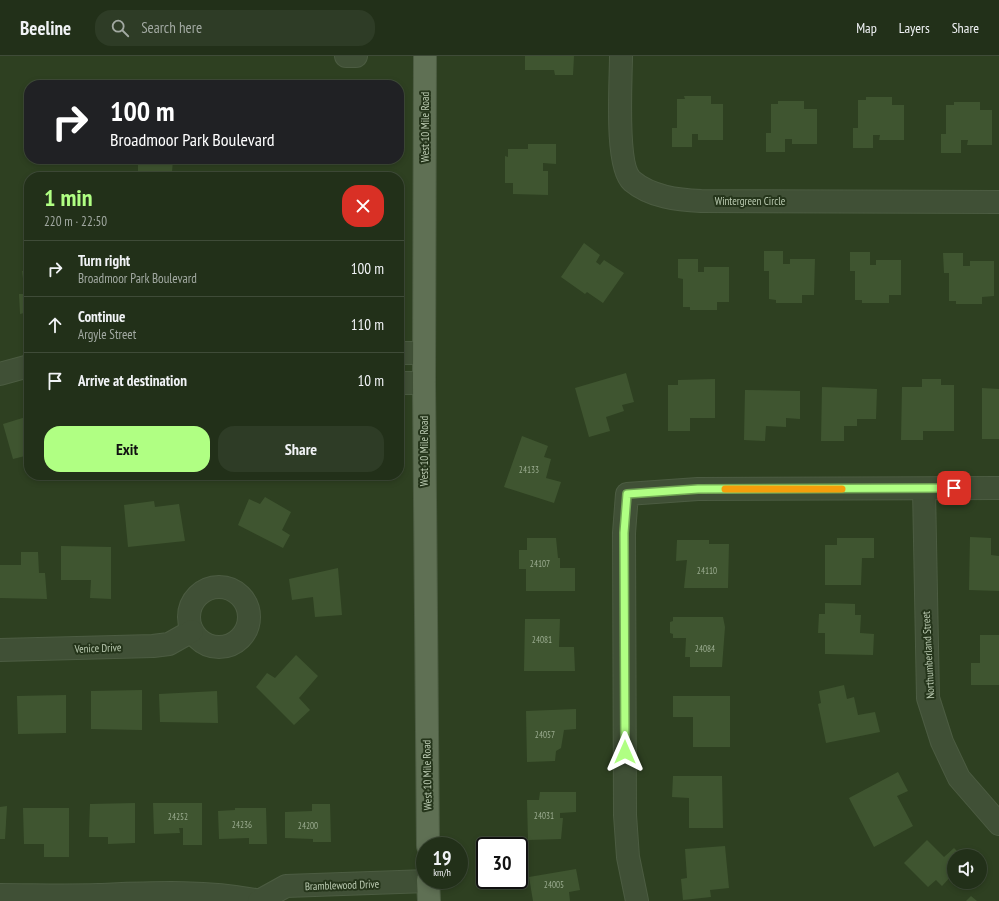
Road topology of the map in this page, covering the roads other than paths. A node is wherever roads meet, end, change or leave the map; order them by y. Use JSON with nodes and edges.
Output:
{"nodes":[{"id":1,"x":346,"y":56,"type":"edge"},
{"id":2,"x":356,"y":56,"type":"edge"},
{"id":3,"x":425,"y":56,"type":"edge"},
{"id":4,"x":622,"y":56,"type":"edge"},
{"id":5,"x":999,"y":202,"type":"edge"},
{"id":6,"x":424,"y":353,"type":"junction"},
{"id":7,"x":404,"y":354,"type":"edge"},
{"id":8,"x":24,"y":367,"type":"edge"},
{"id":9,"x":0,"y":374,"type":"edge"},
{"id":10,"x":404,"y":383,"type":"edge"},
{"id":11,"x":424,"y":383,"type":"junction"},
{"id":12,"x":999,"y":488,"type":"edge"},
{"id":13,"x":924,"y":489,"type":"junction"},
{"id":14,"x":192,"y":631,"type":"dead end"},
{"id":15,"x":0,"y":650,"type":"edge"},
{"id":16,"x":999,"y":824,"type":"edge"},
{"id":17,"x":428,"y":837,"type":"edge"},
{"id":18,"x":416,"y":887,"type":"edge"},
{"id":19,"x":0,"y":895,"type":"edge"},
{"id":20,"x":234,"y":899,"type":"edge"},
{"id":21,"x":260,"y":901,"type":"edge"},
{"id":22,"x":637,"y":901,"type":"edge"}],
"edges":[{"from":1,"to":2,"type":"street"},
{"from":3,"to":6,"type":"main road","name":"West 10 Mile Road"},
{"from":4,"to":5,"type":"street","name":"Wintergreen Circle"},
{"from":6,"to":7,"type":"street"},
{"from":6,"to":11,"type":"main road","name":"West 10 Mile Road"},
{"from":8,"to":9,"type":"street"},
{"from":10,"to":11,"type":"street"},
{"from":11,"to":17,"type":"main road","name":"West 10 Mile Road"},
{"from":12,"to":13,"type":"street"},
{"from":13,"to":16,"type":"street","name":"Northumberland Street"},
{"from":13,"to":22,"type":"street"},
{"from":14,"to":15,"type":"street","name":"Venice Drive"},
{"from":18,"to":21,"type":"street","name":"Bramblewood Drive"},
{"from":19,"to":20,"type":"street","name":"Bramblewood Drive"},
{"from":20,"to":21,"type":"street","name":"Bramblewood Drive"}]}
